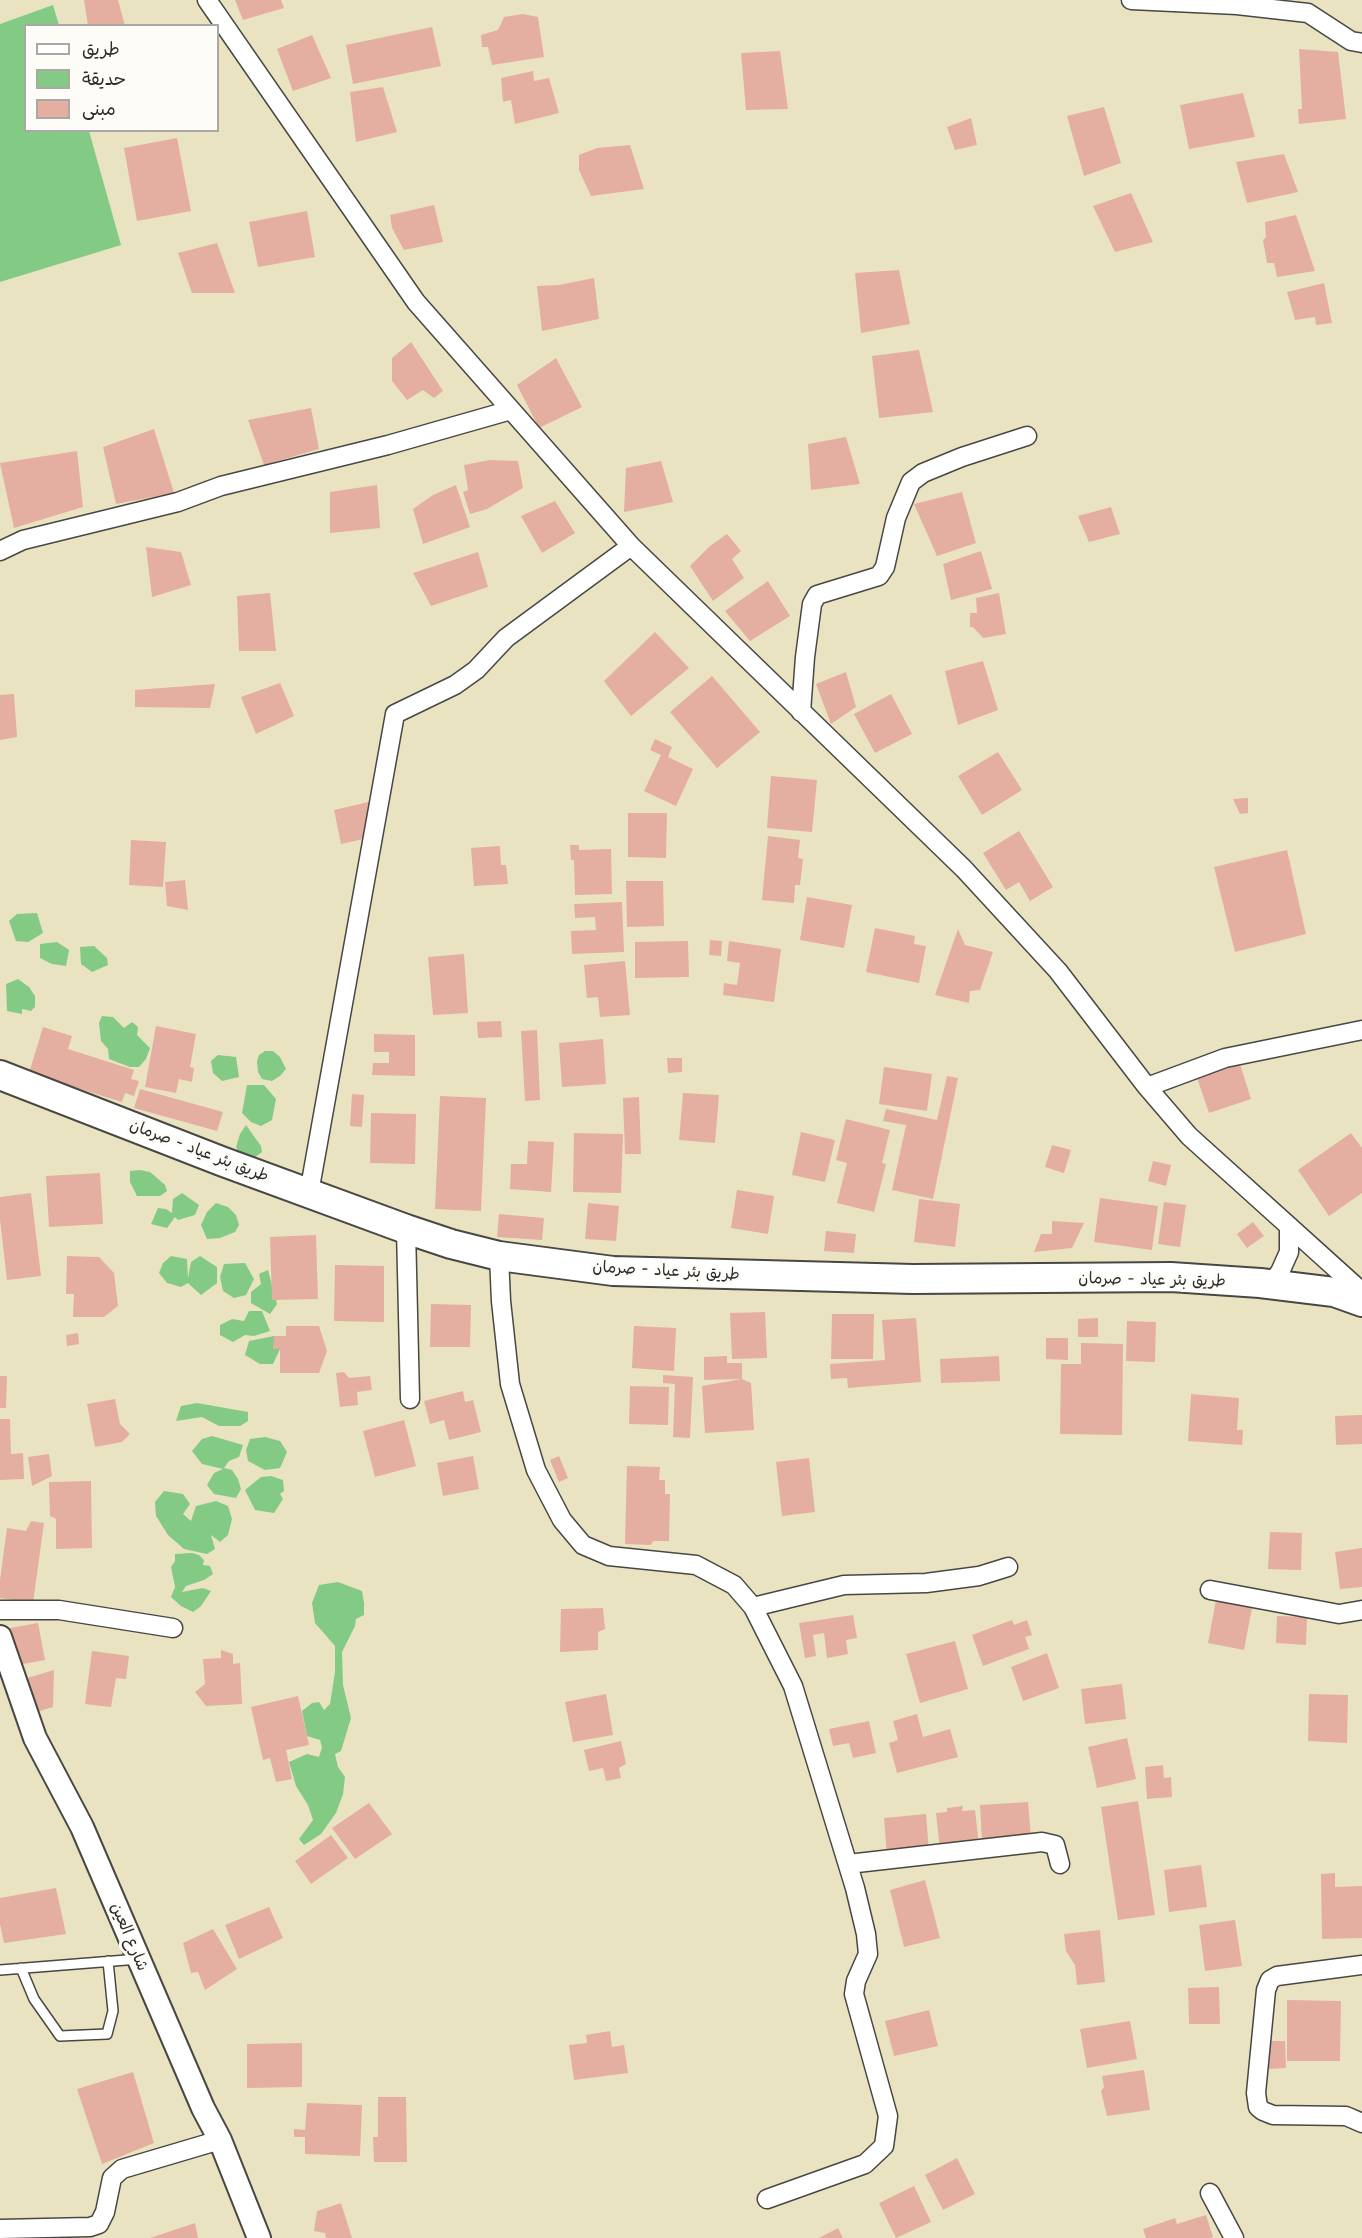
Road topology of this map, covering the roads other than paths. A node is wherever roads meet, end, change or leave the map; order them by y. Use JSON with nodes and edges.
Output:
{"nodes":[{"id":1,"x":207,"y":0,"type":"edge"},
{"id":2,"x":1131,"y":0,"type":"edge"},
{"id":3,"x":1362,"y":43,"type":"edge"},
{"id":4,"x":511,"y":410,"type":"junction"},
{"id":5,"x":1027,"y":436,"type":"dead end"},
{"id":6,"x":631,"y":546,"type":"junction"},
{"id":7,"x":0,"y":551,"type":"edge"},
{"id":8,"x":801,"y":712,"type":"junction"},
{"id":9,"x":1362,"y":1030,"type":"edge"},
{"id":10,"x":0,"y":1075,"type":"edge"},
{"id":11,"x":1147,"y":1087,"type":"junction"},
{"id":12,"x":309,"y":1193,"type":"junction"},
{"id":13,"x":1289,"y":1226,"type":"junction"},
{"id":14,"x":406,"y":1229,"type":"junction"},
{"id":15,"x":499,"y":1256,"type":"junction"},
{"id":16,"x":1270,"y":1284,"type":"junction"},
{"id":17,"x":1362,"y":1292,"type":"edge"},
{"id":18,"x":1362,"y":1302,"type":"edge"},
{"id":19,"x":410,"y":1399,"type":"dead end"},
{"id":20,"x":1008,"y":1567,"type":"dead end"},
{"id":21,"x":1210,"y":1590,"type":"dead end"},
{"id":22,"x":753,"y":1606,"type":"junction"},
{"id":23,"x":0,"y":1610,"type":"edge"},
{"id":24,"x":1362,"y":1610,"type":"edge"},
{"id":25,"x":173,"y":1628,"type":"dead end"},
{"id":26,"x":0,"y":1637,"type":"edge"},
{"id":27,"x":848,"y":1864,"type":"junction"},
{"id":28,"x":1060,"y":1864,"type":"dead end"},
{"id":29,"x":139,"y":1959,"type":"junction"},
{"id":30,"x":108,"y":1961,"type":"junction"},
{"id":31,"x":1362,"y":1965,"type":"edge"},
{"id":32,"x":21,"y":1968,"type":"junction"},
{"id":33,"x":0,"y":1970,"type":"edge"},
{"id":34,"x":1362,"y":2123,"type":"edge"},
{"id":35,"x":220,"y":2140,"type":"junction"},
{"id":36,"x":1210,"y":2193,"type":"dead end"},
{"id":37,"x":767,"y":2199,"type":"dead end"},
{"id":38,"x":0,"y":2229,"type":"edge"},
{"id":39,"x":259,"y":2238,"type":"edge"},
{"id":40,"x":1234,"y":2238,"type":"edge"}],
"edges":[{"from":1,"to":4,"type":"street"},
{"from":2,"to":3,"type":"street"},
{"from":4,"to":6,"type":"street"},
{"from":4,"to":7,"type":"street"},
{"from":5,"to":8,"type":"street"},
{"from":6,"to":8,"type":"street"},
{"from":6,"to":12,"type":"street"},
{"from":8,"to":11,"type":"street"},
{"from":9,"to":11,"type":"street"},
{"from":10,"to":12,"type":"highway","name":"طريق بئر عياد - صرمان"},
{"from":11,"to":13,"type":"street"},
{"from":12,"to":14,"type":"highway","name":"طريق بئر عياد - صرمان"},
{"from":13,"to":16,"type":"street"},
{"from":13,"to":17,"type":"street"},
{"from":14,"to":15,"type":"highway","name":"طريق بئر عياد - صرمان"},
{"from":14,"to":19,"type":"street"},
{"from":15,"to":16,"type":"highway","name":"طريق بئر عياد - صرمان"},
{"from":15,"to":22,"type":"street"},
{"from":16,"to":18,"type":"highway","name":"طريق بئر عياد - صرمان"},
{"from":20,"to":22,"type":"street"},
{"from":21,"to":24,"type":"street"},
{"from":22,"to":27,"type":"street"},
{"from":23,"to":25,"type":"street"},
{"from":26,"to":29,"type":"street","name":"شارع العين"},
{"from":27,"to":28,"type":"street"},
{"from":27,"to":37,"type":"street"},
{"from":29,"to":30,"type":"lane"},
{"from":29,"to":35,"type":"street","name":"شارع العين"},
{"from":30,"to":32,"type":"lane"},
{"from":30,"to":32,"type":"lane"},
{"from":31,"to":34,"type":"street"},
{"from":32,"to":33,"type":"lane"},
{"from":35,"to":38,"type":"street"},
{"from":35,"to":39,"type":"street","name":"شارع العين"},
{"from":36,"to":40,"type":"street"}]}
